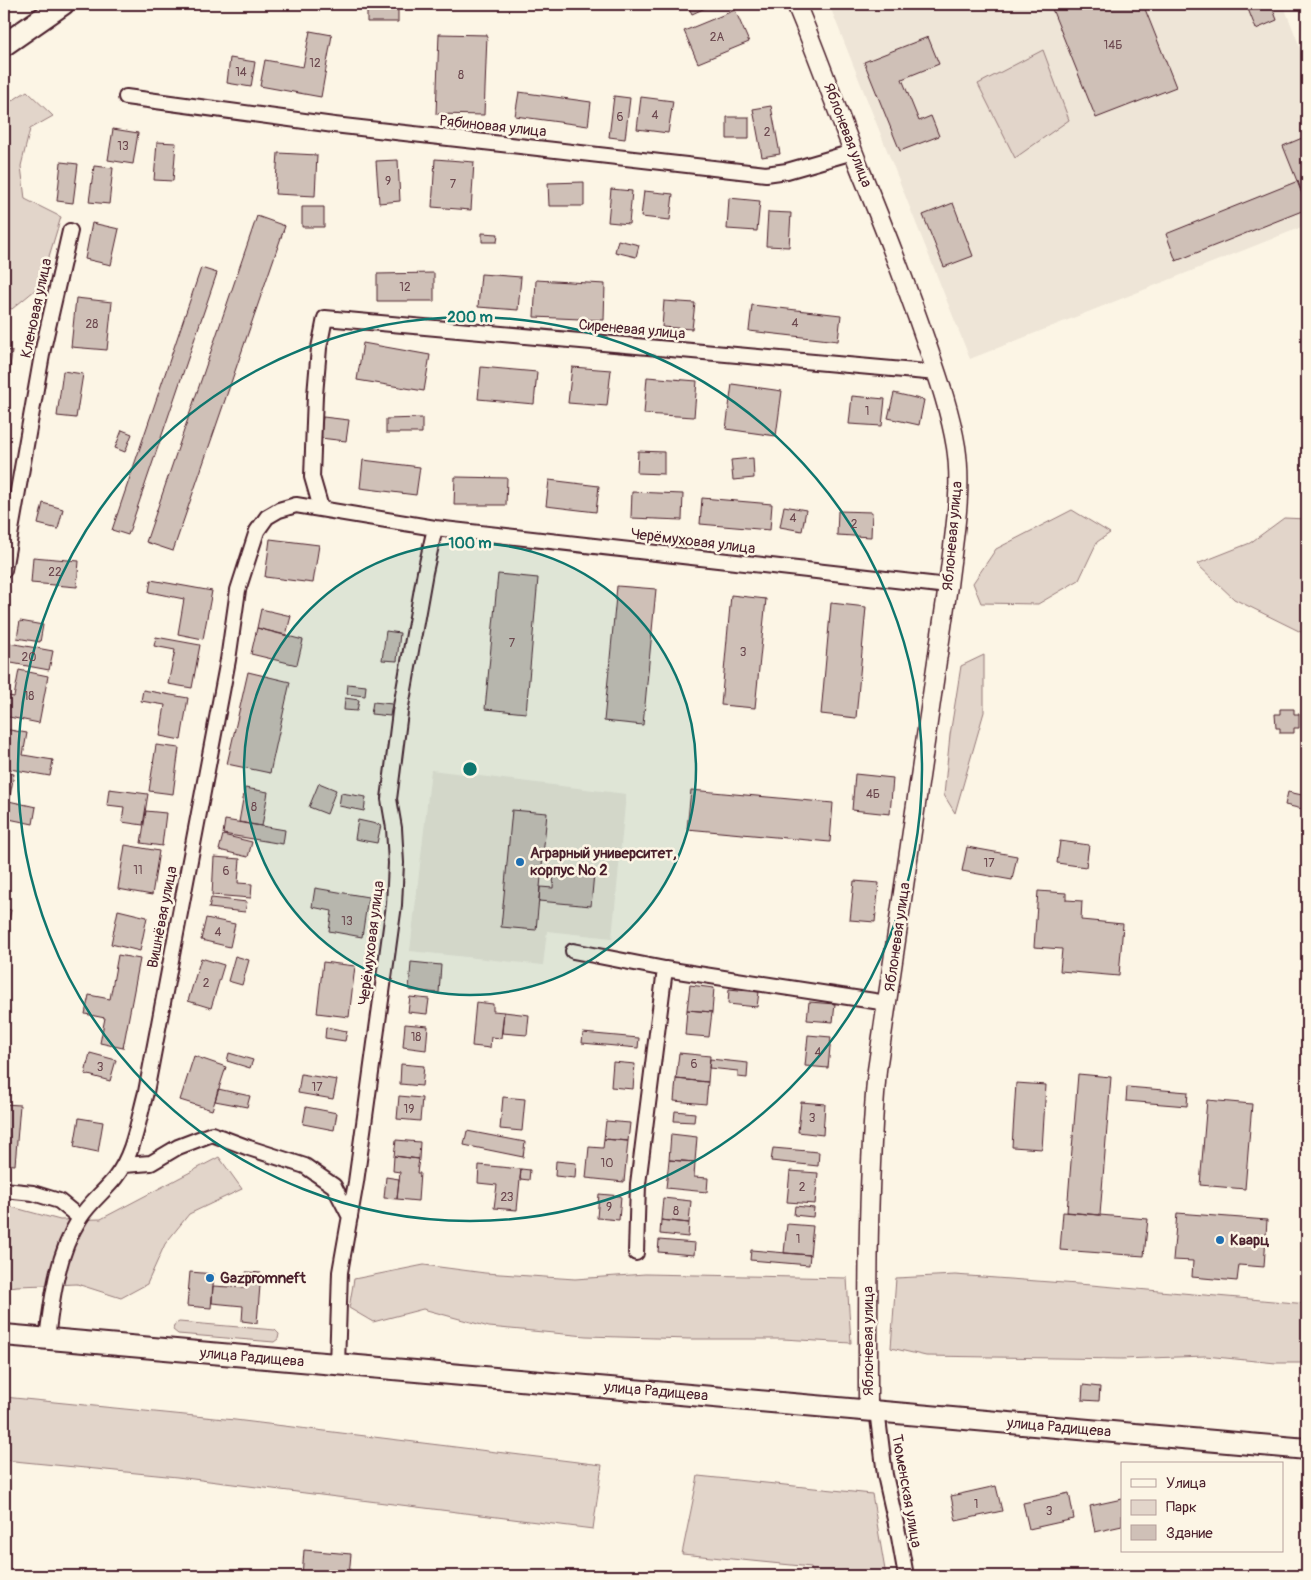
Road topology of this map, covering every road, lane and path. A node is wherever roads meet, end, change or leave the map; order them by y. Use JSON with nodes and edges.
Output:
{"nodes":[{"id":1,"x":63,"y":4,"type":"edge"},
{"id":2,"x":796,"y":4,"type":"edge"},
{"id":3,"x":4,"y":44,"type":"edge"},
{"id":4,"x":126,"y":97,"type":"dead end"},
{"id":5,"x":853,"y":152,"type":"junction"},
{"id":6,"x":70,"y":231,"type":"dead end"},
{"id":7,"x":937,"y":373,"type":"junction"},
{"id":8,"x":296,"y":505,"type":"joint"},
{"id":9,"x":321,"y":508,"type":"junction"},
{"id":10,"x":435,"y":528,"type":"junction"},
{"id":11,"x":4,"y":570,"type":"edge"},
{"id":12,"x":948,"y":586,"type":"junction"},
{"id":13,"x":573,"y":951,"type":"dead end"},
{"id":14,"x":665,"y":969,"type":"junction"},
{"id":15,"x":887,"y":1003,"type":"junction"},
{"id":16,"x":124,"y":1165,"type":"junction"},
{"id":17,"x":4,"y":1190,"type":"edge"},
{"id":18,"x":350,"y":1217,"type":"junction"},
{"id":19,"x":80,"y":1218,"type":"junction"},
{"id":20,"x":636,"y":1253,"type":"dead end"},
{"id":21,"x":4,"y":1335,"type":"edge"},
{"id":22,"x":47,"y":1339,"type":"junction"},
{"id":23,"x":337,"y":1365,"type":"junction"},
{"id":24,"x":872,"y":1410,"type":"junction"},
{"id":25,"x":1307,"y":1449,"type":"edge"},
{"id":26,"x":906,"y":1576,"type":"edge"}],
"edges":[{"from":1,"to":3,"type":"main road"},
{"from":2,"to":5,"type":"street","name":"Яблоневая улица"},
{"from":4,"to":5,"type":"street","name":"Рябиновая улица"},
{"from":5,"to":7,"type":"street","name":"Яблоневая улица"},
{"from":6,"to":11,"type":"street","name":"Кленовая улица"},
{"from":7,"to":9,"type":"street","name":"Сиреневая улица"},
{"from":7,"to":12,"type":"street","name":"Яблоневая улица"},
{"from":8,"to":9,"type":"street","name":"Черёмуховая улица"},
{"from":8,"to":16,"type":"street","name":"Вишнёвая улица"},
{"from":9,"to":10,"type":"street","name":"Черёмуховая улица"},
{"from":10,"to":12,"type":"street","name":"Черёмуховая улица"},
{"from":10,"to":18,"type":"street","name":"Черёмуховая улица"},
{"from":12,"to":15,"type":"street","name":"Яблоневая улица"},
{"from":13,"to":14,"type":"street","name":"Яблоневая улица"},
{"from":14,"to":15,"type":"street","name":"Яблоневая улица"},
{"from":14,"to":20,"type":"street"},
{"from":15,"to":24,"type":"street","name":"Яблоневая улица"},
{"from":16,"to":18,"type":"street"},
{"from":16,"to":19,"type":"street","name":"Вишнёвая улица"},
{"from":17,"to":19,"type":"street"},
{"from":18,"to":23,"type":"street","name":"Черёмуховая улица"},
{"from":19,"to":22,"type":"street","name":"Вишнёвая улица"},
{"from":21,"to":22,"type":"main road","name":"улица Радищева"},
{"from":22,"to":23,"type":"main road","name":"улица Радищева"},
{"from":23,"to":24,"type":"main road","name":"улица Радищева"},
{"from":24,"to":25,"type":"main road","name":"улица Радищева"},
{"from":24,"to":26,"type":"street","name":"Тюменская улица"}]}
